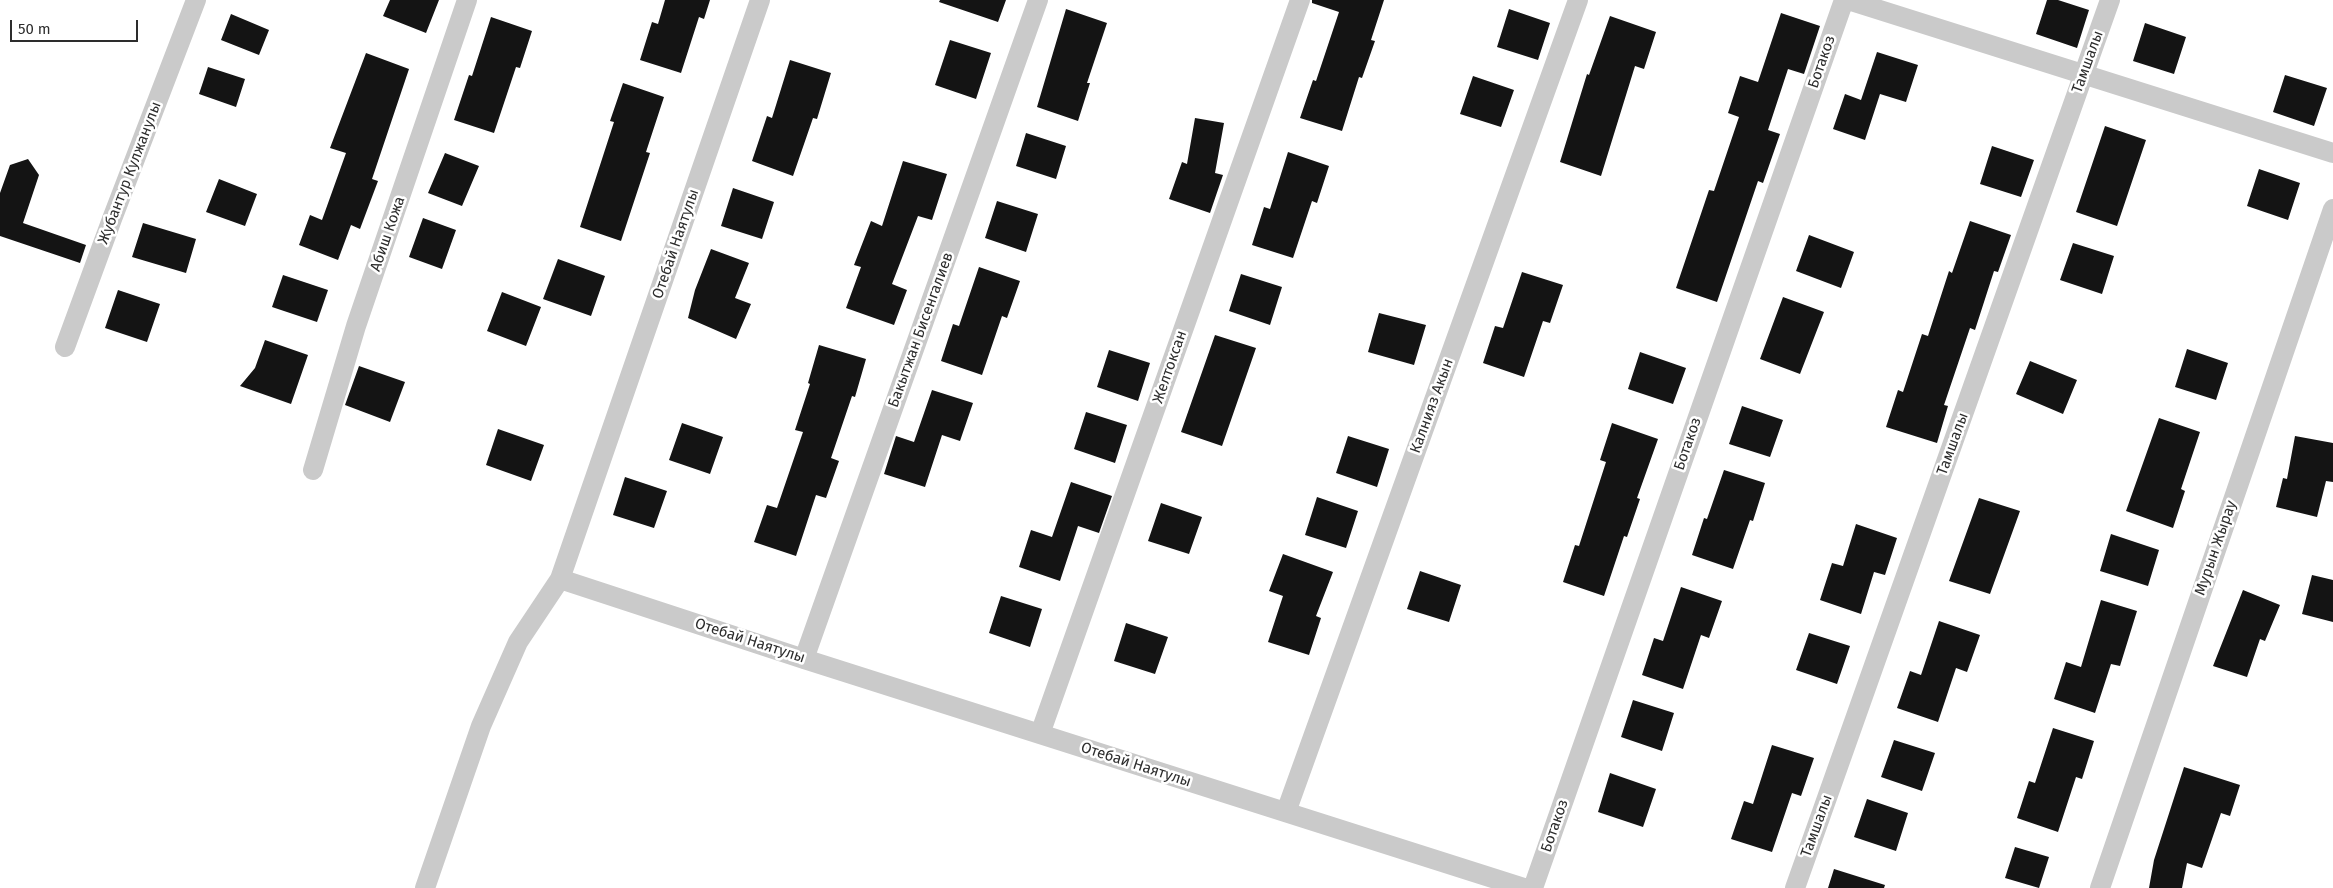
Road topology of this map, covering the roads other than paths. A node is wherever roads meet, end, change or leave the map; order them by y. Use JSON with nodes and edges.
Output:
{"nodes":[{"id":1,"x":196,"y":0,"type":"edge"},
{"id":2,"x":467,"y":0,"type":"edge"},
{"id":3,"x":760,"y":0,"type":"edge"},
{"id":4,"x":1038,"y":0,"type":"edge"},
{"id":5,"x":1300,"y":0,"type":"edge"},
{"id":6,"x":1578,"y":0,"type":"edge"},
{"id":7,"x":1846,"y":0,"type":"edge"},
{"id":8,"x":2110,"y":0,"type":"edge"},
{"id":9,"x":2084,"y":76,"type":"junction"},
{"id":10,"x":2333,"y":153,"type":"edge"},
{"id":11,"x":2333,"y":209,"type":"edge"},
{"id":12,"x":66,"y":347,"type":"dead end"},
{"id":13,"x":313,"y":470,"type":"dead end"},
{"id":14,"x":560,"y":579,"type":"junction"},
{"id":15,"x":804,"y":659,"type":"junction"},
{"id":16,"x":1040,"y":734,"type":"junction"},
{"id":17,"x":1286,"y":812,"type":"junction"},
{"id":18,"x":425,"y":888,"type":"edge"},
{"id":19,"x":1524,"y":888,"type":"edge"},
{"id":20,"x":1533,"y":888,"type":"edge"},
{"id":21,"x":1795,"y":888,"type":"edge"},
{"id":22,"x":2100,"y":888,"type":"edge"}],
"edges":[{"from":1,"to":12,"type":"street","name":"Жубантур Кулжанулы"},
{"from":2,"to":13,"type":"street","name":"Абиш Кожа"},
{"from":3,"to":14,"type":"street","name":"Отебай Наятулы"},
{"from":4,"to":15,"type":"street","name":"Бакытжан Бисенгалиев"},
{"from":5,"to":16,"type":"street","name":"Желтоксан"},
{"from":6,"to":17,"type":"street","name":"Калнияз Акын"},
{"from":7,"to":9,"type":"street"},
{"from":7,"to":20,"type":"street","name":"Ботакоз"},
{"from":8,"to":9,"type":"street","name":"Тамшалы"},
{"from":9,"to":10,"type":"street"},
{"from":9,"to":21,"type":"street","name":"Тамшалы"},
{"from":11,"to":22,"type":"street","name":"Мурын Жырау"},
{"from":14,"to":15,"type":"street","name":"Отебай Наятулы"},
{"from":14,"to":18,"type":"street"},
{"from":15,"to":16,"type":"street","name":"Отебай Наятулы"},
{"from":16,"to":17,"type":"street","name":"Отебай Наятулы"},
{"from":17,"to":19,"type":"street","name":"Отебай Наятулы"}]}
